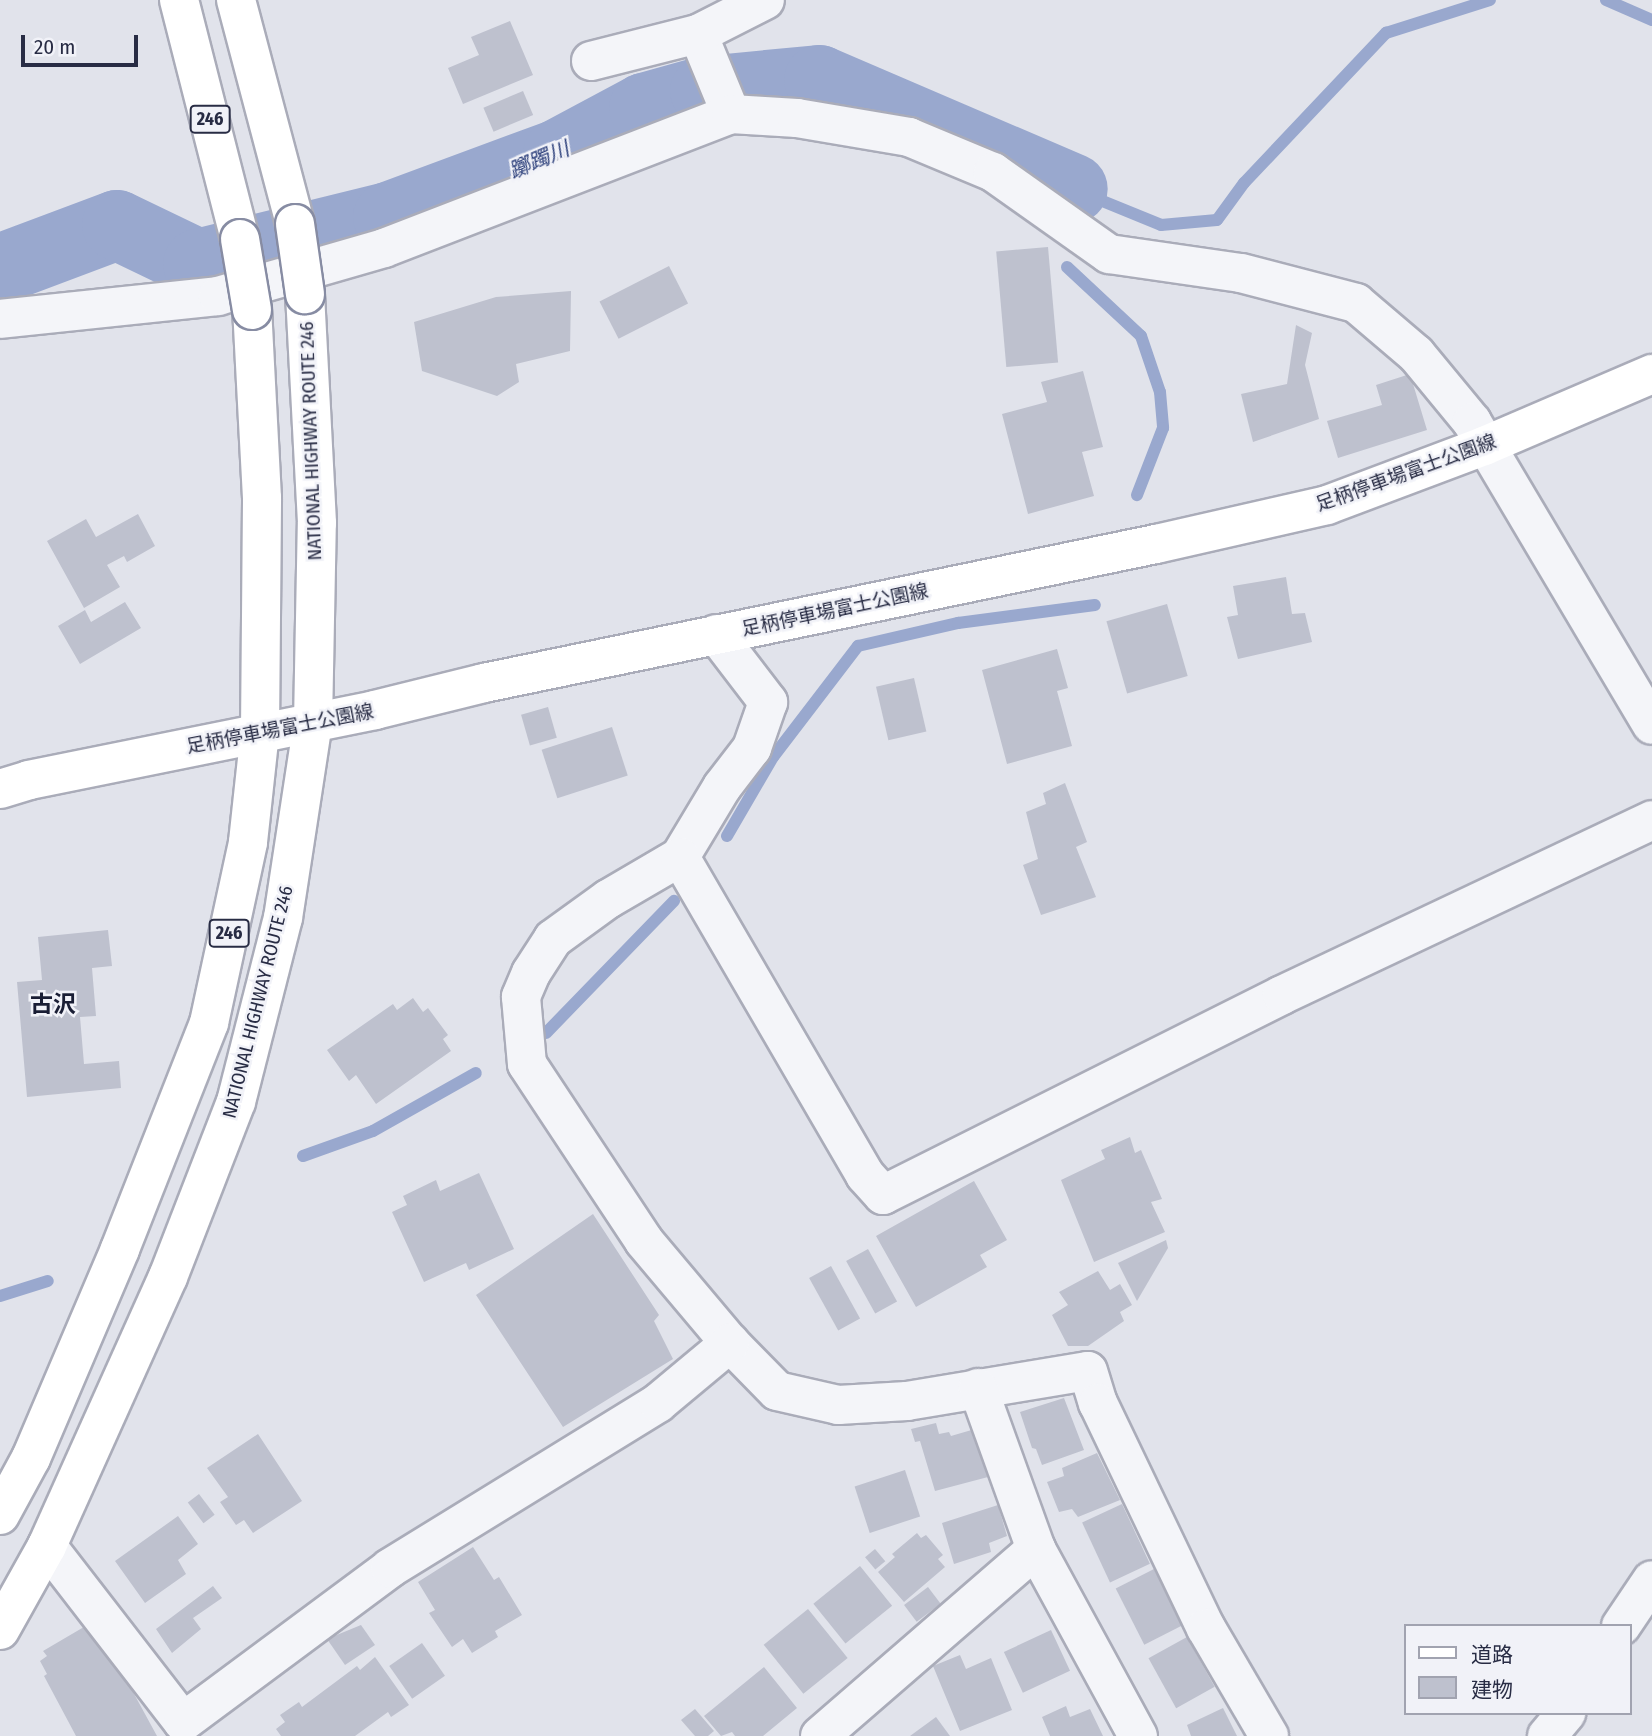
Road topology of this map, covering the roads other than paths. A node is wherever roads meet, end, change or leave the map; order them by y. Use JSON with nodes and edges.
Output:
{"nodes":[{"id":1,"x":179,"y":0,"type":"edge"},
{"id":2,"x":236,"y":0,"type":"edge"},
{"id":3,"x":765,"y":0,"type":"edge"},
{"id":4,"x":698,"y":34,"type":"junction"},
{"id":5,"x":591,"y":61,"type":"dead end"},
{"id":6,"x":731,"y":114,"type":"junction"},
{"id":7,"x":0,"y":319,"type":"edge"},
{"id":8,"x":1652,"y":373,"type":"edge"},
{"id":9,"x":1484,"y":446,"type":"junction"},
{"id":10,"x":716,"y":634,"type":"junction"},
{"id":11,"x":313,"y":723,"type":"junction"},
{"id":12,"x":1652,"y":725,"type":"edge"},
{"id":13,"x":260,"y":732,"type":"junction"},
{"id":14,"x":0,"y":789,"type":"edge"},
{"id":15,"x":1652,"y":820,"type":"edge"},
{"id":16,"x":680,"y":858,"type":"junction"},
{"id":17,"x":730,"y":1343,"type":"junction"},
{"id":18,"x":978,"y":1388,"type":"junction"},
{"id":19,"x":0,"y":1515,"type":"edge"},
{"id":20,"x":47,"y":1546,"type":"junction"},
{"id":21,"x":1036,"y":1549,"type":"junction"},
{"id":22,"x":1652,"y":1580,"type":"edge"},
{"id":23,"x":1622,"y":1624,"type":"edge"},
{"id":24,"x":0,"y":1630,"type":"edge"},
{"id":25,"x":1564,"y":1715,"type":"edge"},
{"id":26,"x":820,"y":1736,"type":"edge"},
{"id":27,"x":1138,"y":1736,"type":"edge"},
{"id":28,"x":1269,"y":1736,"type":"edge"},
{"id":29,"x":1547,"y":1736,"type":"edge"}],
"edges":[{"from":1,"to":13,"type":"main road","number":"246","bridge":true},
{"from":2,"to":11,"type":"main road","name":"NATIONAL HIGHWAY ROUTE 246","number":"246","bridge":true},
{"from":3,"to":4,"type":"street"},
{"from":4,"to":5,"type":"street"},
{"from":4,"to":6,"type":"street"},
{"from":6,"to":7,"type":"street"},
{"from":6,"to":9,"type":"street"},
{"from":8,"to":9,"type":"main road","name":"足柄停車場富士公園線"},
{"from":9,"to":10,"type":"main road","name":"足柄停車場富士公園線"},
{"from":9,"to":12,"type":"street"},
{"from":10,"to":11,"type":"main road","name":"足柄停車場富士公園線"},
{"from":10,"to":16,"type":"street"},
{"from":11,"to":13,"type":"main road","name":"足柄停車場富士公園線"},
{"from":11,"to":20,"type":"main road","name":"NATIONAL HIGHWAY ROUTE 246","number":"246"},
{"from":13,"to":14,"type":"main road","name":"足柄停車場富士公園線"},
{"from":13,"to":19,"type":"main road","number":"246"},
{"from":15,"to":16,"type":"street"},
{"from":16,"to":17,"type":"street"},
{"from":17,"to":18,"type":"street"},
{"from":17,"to":20,"type":"street"},
{"from":18,"to":21,"type":"street"},
{"from":18,"to":28,"type":"street"},
{"from":20,"to":24,"type":"main road","name":"NATIONAL HIGHWAY ROUTE 246","number":"246"},
{"from":21,"to":26,"type":"street"},
{"from":21,"to":27,"type":"street"},
{"from":22,"to":23,"type":"street"},
{"from":25,"to":29,"type":"street"}]}
